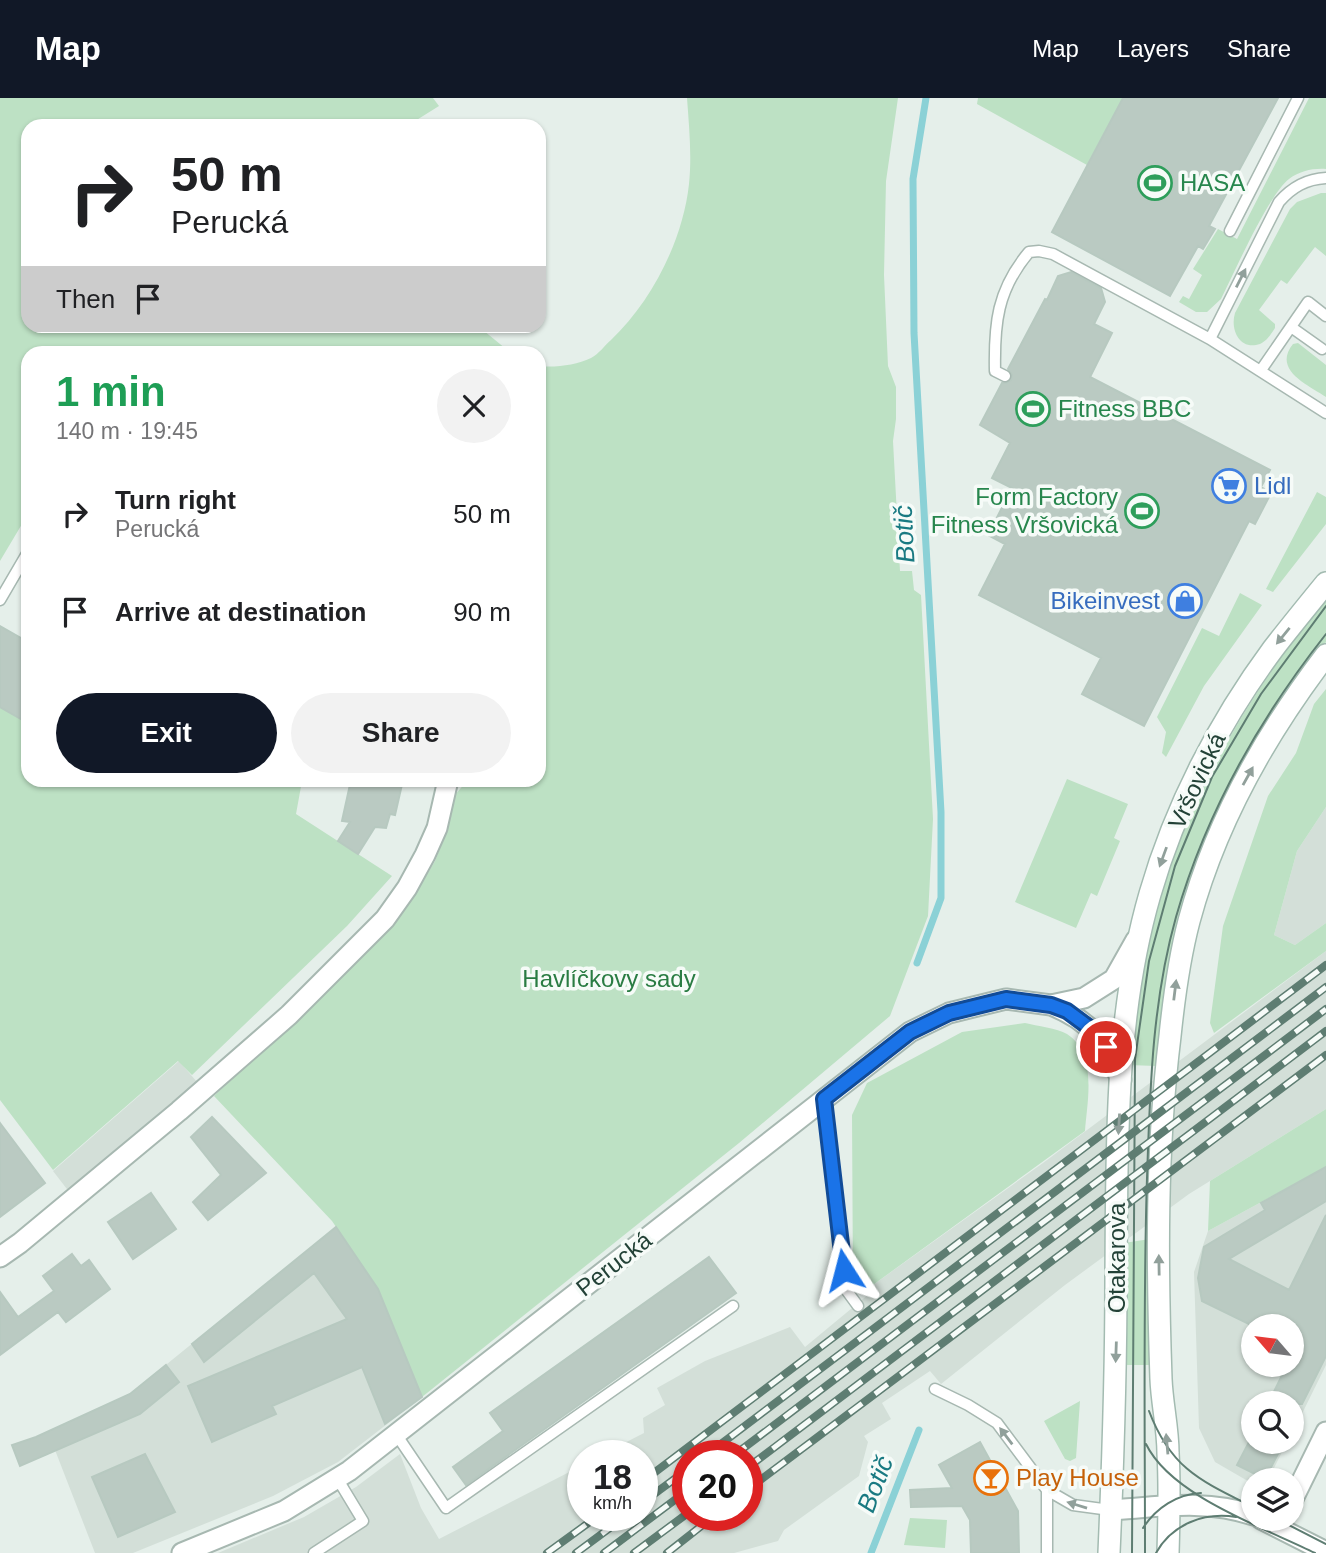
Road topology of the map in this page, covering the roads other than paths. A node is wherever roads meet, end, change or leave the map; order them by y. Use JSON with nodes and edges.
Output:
{"nodes":[{"id":1,"x":1298,"y":98,"type":"edge"},
{"id":2,"x":1326,"y":178,"type":"edge"},
{"id":3,"x":1230,"y":230,"type":"dead end"},
{"id":4,"x":1326,"y":316,"type":"edge"},
{"id":5,"x":1291,"y":327,"type":"junction"},
{"id":6,"x":1210,"y":339,"type":"junction"},
{"id":7,"x":1322,"y":349,"type":"dead end"},
{"id":8,"x":1261,"y":370,"type":"junction"},
{"id":9,"x":1005,"y":376,"type":"dead end"},
{"id":10,"x":1326,"y":413,"type":"edge"},
{"id":11,"x":21,"y":564,"type":"edge"},
{"id":12,"x":1326,"y":583,"type":"edge"},
{"id":13,"x":0,"y":600,"type":"edge"},
{"id":14,"x":1326,"y":655,"type":"edge"},
{"id":15,"x":446,"y":787,"type":"edge"},
{"id":16,"x":1138,"y":936,"type":"junction"},
{"id":17,"x":1051,"y":1005,"type":"junction"},
{"id":18,"x":1127,"y":1007,"type":"joint"},
{"id":19,"x":1167,"y":1058,"type":"joint"},
{"id":20,"x":1121,"y":1080,"type":"junction"},
{"id":21,"x":824,"y":1099,"type":"junction"},
{"id":22,"x":0,"y":1257,"type":"edge"},
{"id":23,"x":733,"y":1306,"type":"dead end"},
{"id":24,"x":858,"y":1306,"type":"dead end"},
{"id":25,"x":935,"y":1389,"type":"dead end"},
{"id":26,"x":1326,"y":1432,"type":"edge"},
{"id":27,"x":396,"y":1434,"type":"junction"},
{"id":28,"x":1304,"y":1477,"type":"edge"},
{"id":29,"x":337,"y":1478,"type":"junction"},
{"id":30,"x":1047,"y":1490,"type":"junction"},
{"id":31,"x":1169,"y":1507,"type":"junction"},
{"id":32,"x":1111,"y":1510,"type":"junction"},
{"id":33,"x":1241,"y":1513,"type":"edge"},
{"id":34,"x":1290,"y":1531,"type":"edge"},
{"id":35,"x":1326,"y":1552,"type":"edge"},
{"id":36,"x":182,"y":1553,"type":"edge"},
{"id":37,"x":314,"y":1553,"type":"edge"},
{"id":38,"x":1047,"y":1553,"type":"edge"},
{"id":39,"x":1109,"y":1553,"type":"edge"},
{"id":40,"x":1168,"y":1553,"type":"edge"}],
"edges":[{"from":1,"to":3,"type":"lane"},
{"from":6,"to":2,"type":"lane","one_way":true},
{"from":4,"to":5,"type":"lane"},
{"from":5,"to":7,"type":"lane"},
{"from":5,"to":8,"type":"lane"},
{"from":6,"to":8,"type":"lane"},
{"from":6,"to":9,"type":"lane"},
{"from":8,"to":10,"type":"lane"},
{"from":11,"to":13,"type":"lane"},
{"from":12,"to":16,"type":"main road","name":"Vršovická","one_way":true},
{"from":19,"to":14,"type":"main road","name":"Vršovická","one_way":true},
{"from":15,"to":22,"type":"street"},
{"from":16,"to":17,"type":"street","name":"Perucká"},
{"from":16,"to":18,"type":"main road","name":"Vršovická"},
{"from":17,"to":20,"type":"street","name":"Perucká"},
{"from":17,"to":21,"type":"street","name":"Perucká"},
{"from":18,"to":20,"type":"main road","name":"Otakarova"},
{"from":31,"to":19,"type":"main road","name":"Otakarova","one_way":true},
{"from":20,"to":32,"type":"main road","name":"Otakarova","one_way":true},
{"from":21,"to":24,"type":"lane"},
{"from":21,"to":27,"type":"street","name":"Perucká"},
{"from":23,"to":27,"type":"lane"},
{"from":30,"to":25,"type":"lane","one_way":true},
{"from":26,"to":28,"type":"street"},
{"from":27,"to":29,"type":"street","name":"Perucká"},
{"from":29,"to":36,"type":"street","name":"Perucká"},
{"from":29,"to":37,"type":"lane"},
{"from":32,"to":30,"type":"lane","one_way":true},
{"from":30,"to":38,"type":"lane"},
{"from":31,"to":32,"type":"street"},
{"from":31,"to":33,"type":"street"},
{"from":31,"to":40,"type":"main road","name":"Otakarova"},
{"from":32,"to":39,"type":"main road","name":"Otakarova"},
{"from":34,"to":35,"type":"street"}]}
